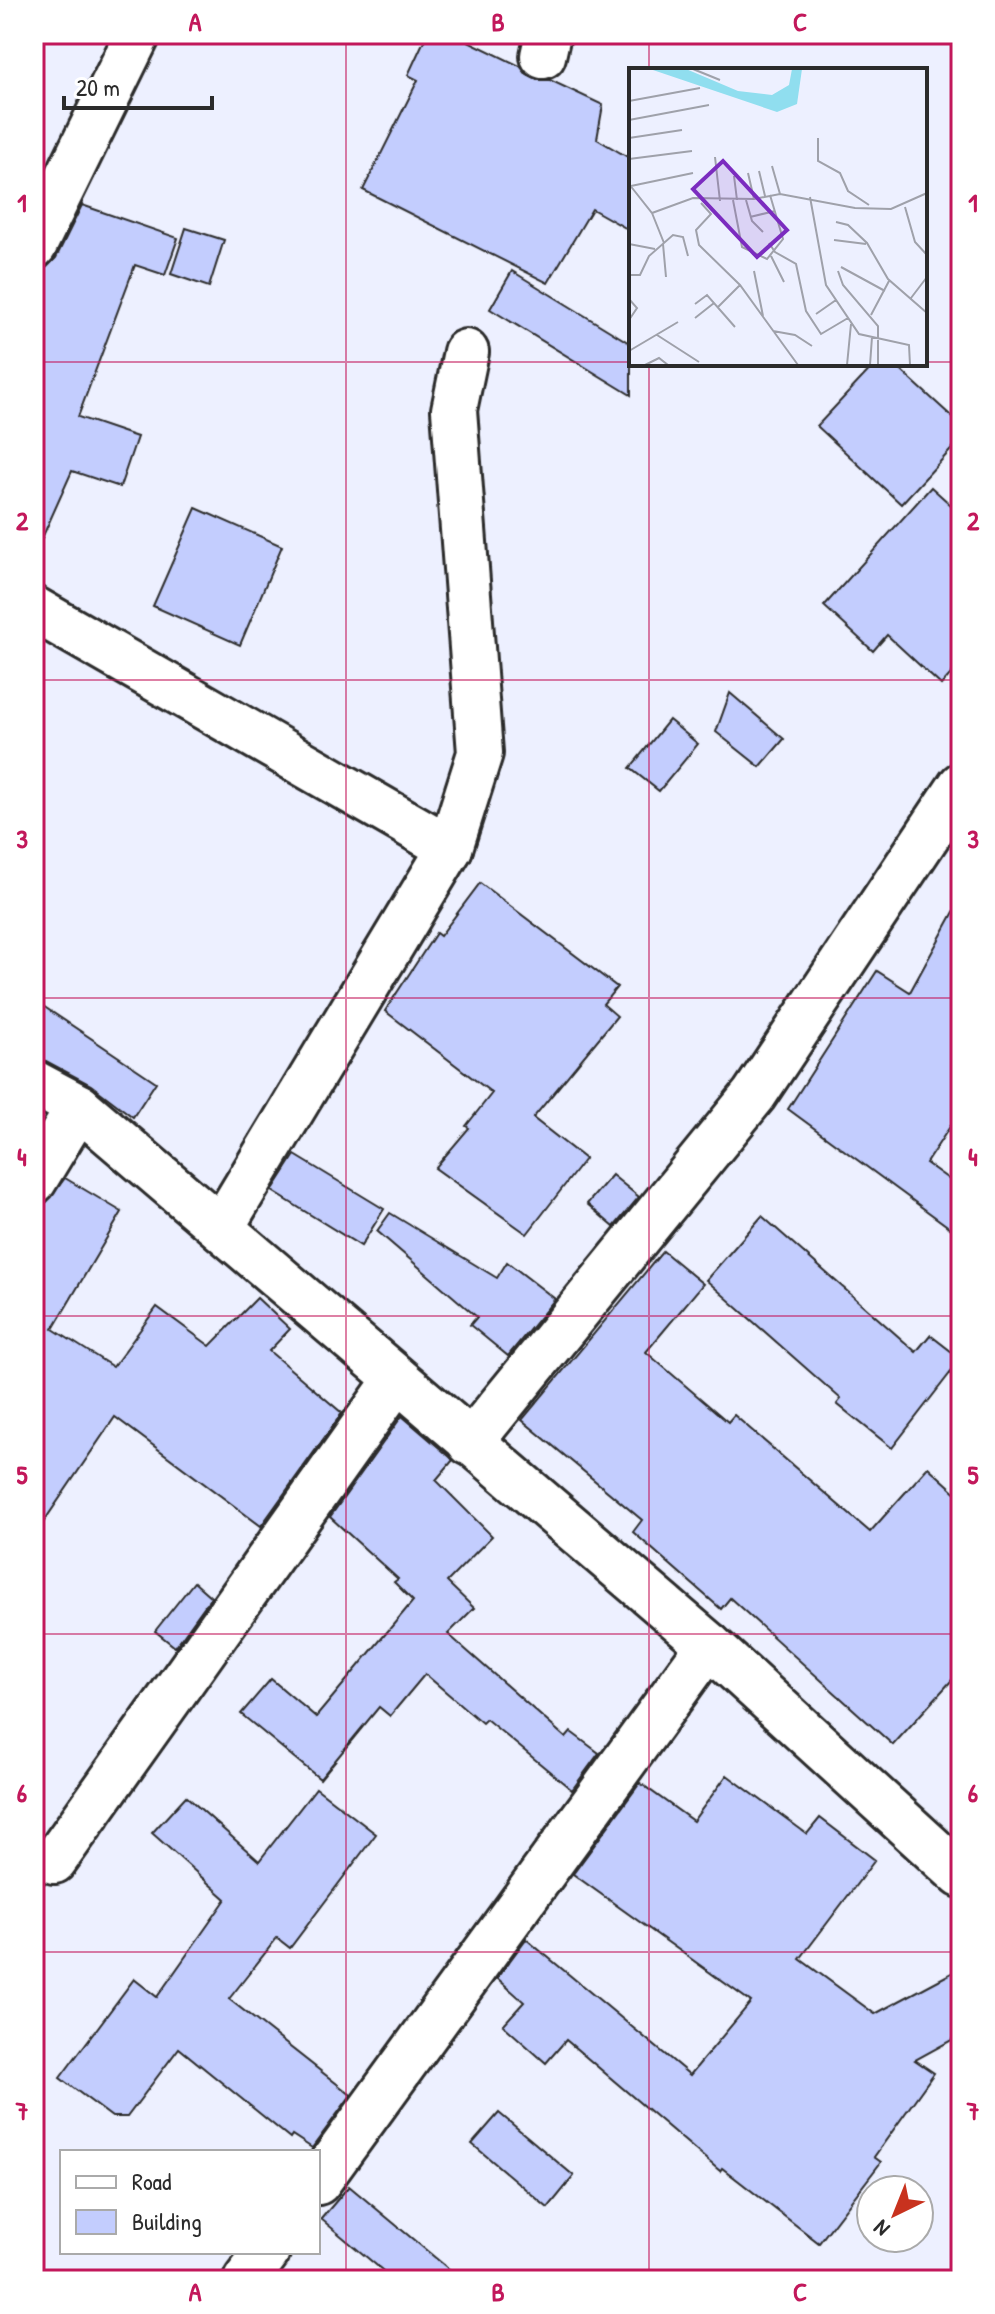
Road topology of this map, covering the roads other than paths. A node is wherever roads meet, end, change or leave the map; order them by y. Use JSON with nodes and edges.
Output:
{"nodes":[{"id":1,"x":138,"y":34,"type":"edge"},
{"id":2,"x":34,"y":246,"type":"edge"},
{"id":3,"x":466,"y":352,"type":"dead end"},
{"id":4,"x":34,"y":609,"type":"edge"},
{"id":5,"x":961,"y":785,"type":"edge"},
{"id":6,"x":450,"y":848,"type":"junction"},
{"id":7,"x":34,"y":1083,"type":"edge"},
{"id":8,"x":79,"y":1107,"type":"junction"},
{"id":9,"x":34,"y":1181,"type":"edge"},
{"id":10,"x":221,"y":1228,"type":"junction"},
{"id":11,"x":397,"y":1379,"type":"junction"},
{"id":12,"x":470,"y":1443,"type":"junction"},
{"id":13,"x":709,"y":1645,"type":"junction"},
{"id":14,"x":54,"y":1861,"type":"dead end"},
{"id":15,"x":961,"y":1875,"type":"edge"},
{"id":16,"x":320,"y":2179,"type":"edge"},
{"id":17,"x":266,"y":2254,"type":"edge"},
{"id":18,"x":246,"y":2280,"type":"edge"}],
"edges":[{"from":1,"to":2,"type":"street"},
{"from":3,"to":6,"type":"street"},
{"from":4,"to":6,"type":"street"},
{"from":5,"to":12,"type":"street"},
{"from":6,"to":10,"type":"street"},
{"from":7,"to":8,"type":"street"},
{"from":8,"to":9,"type":"street"},
{"from":8,"to":10,"type":"street"},
{"from":10,"to":11,"type":"street"},
{"from":11,"to":12,"type":"street"},
{"from":11,"to":14,"type":"street"},
{"from":12,"to":13,"type":"street"},
{"from":13,"to":15,"type":"street"},
{"from":13,"to":16,"type":"street"},
{"from":17,"to":18,"type":"street"}]}
